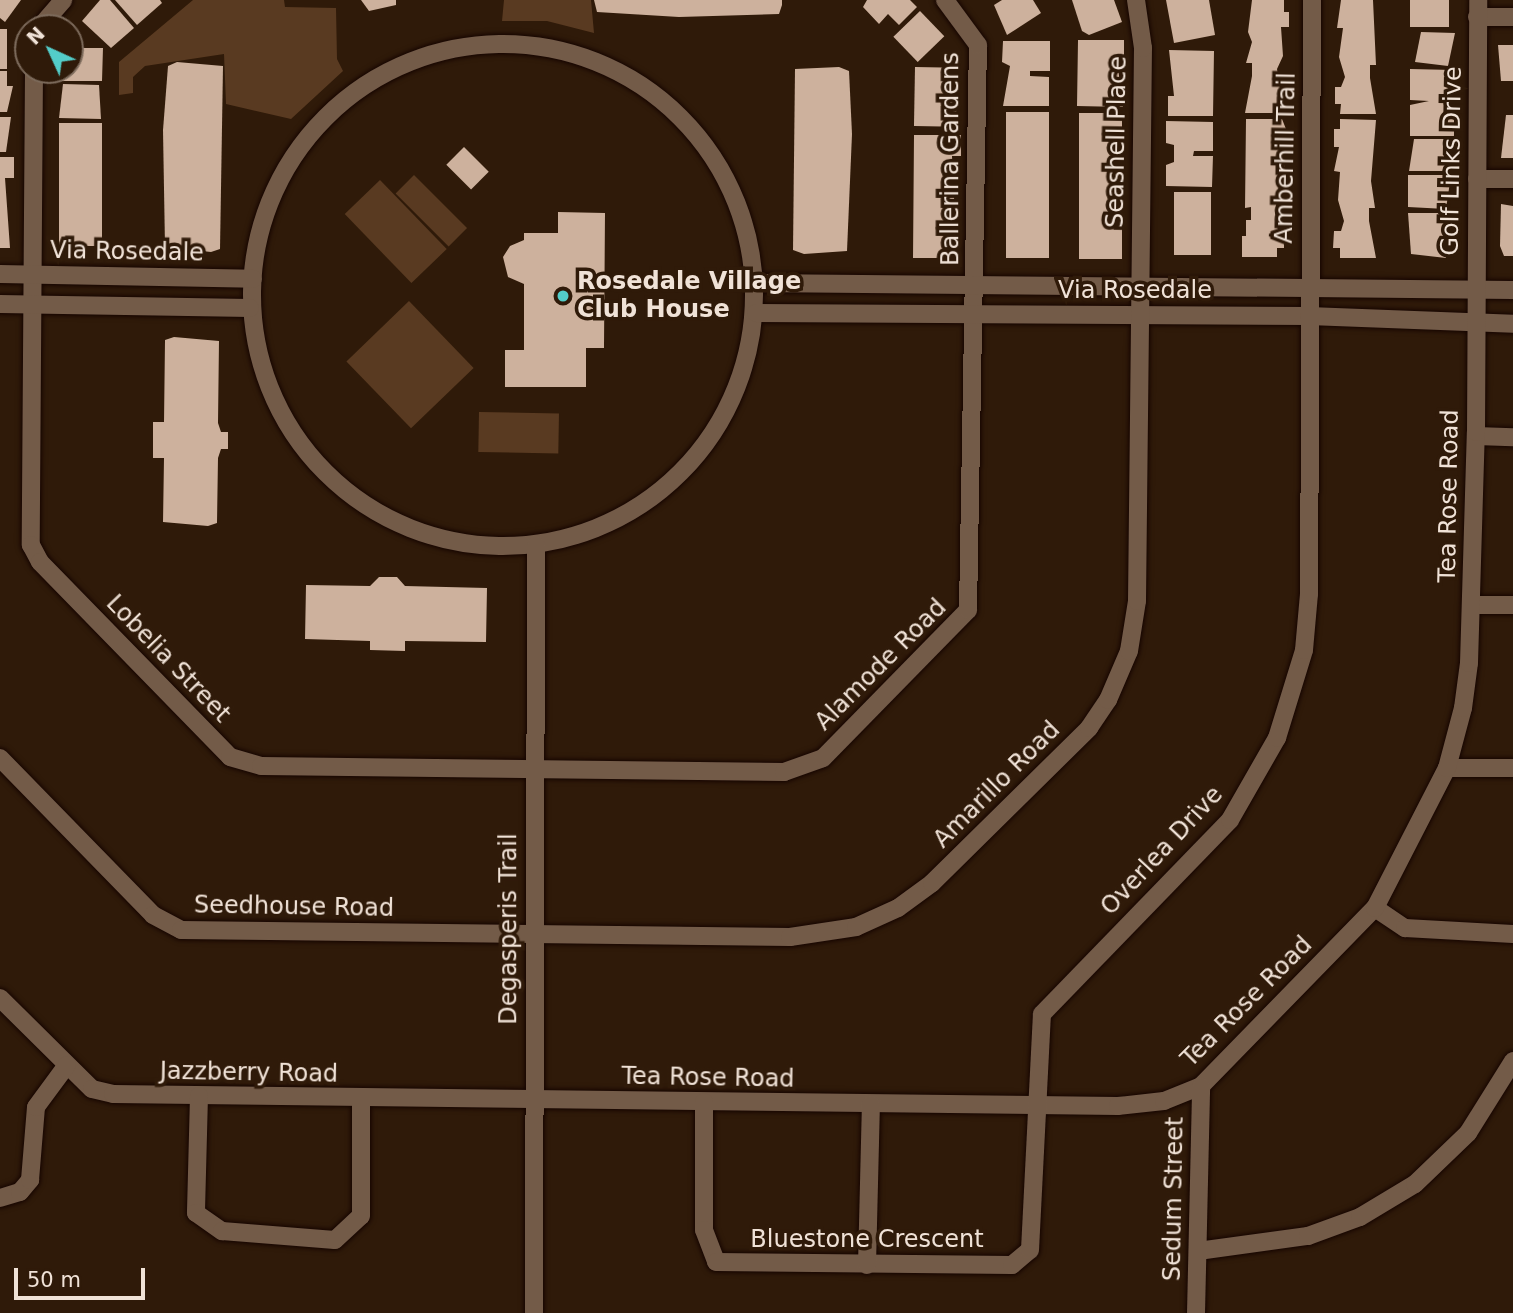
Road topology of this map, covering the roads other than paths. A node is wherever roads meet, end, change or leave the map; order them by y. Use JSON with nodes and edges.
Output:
{"nodes":[{"id":1,"x":63,"y":0,"type":"edge"},
{"id":2,"x":946,"y":0,"type":"edge"},
{"id":3,"x":1136,"y":0,"type":"edge"},
{"id":4,"x":1312,"y":0,"type":"edge"},
{"id":5,"x":1478,"y":8,"type":"edge"},
{"id":6,"x":50,"y":14,"type":"edge"},
{"id":7,"x":1513,"y":17,"type":"edge"},
{"id":8,"x":34,"y":84,"type":"edge"},
{"id":9,"x":1476,"y":179,"type":"junction"},
{"id":10,"x":1513,"y":180,"type":"edge"},
{"id":11,"x":0,"y":274,"type":"edge"},
{"id":12,"x":32,"y":275,"type":"junction"},
{"id":13,"x":253,"y":279,"type":"junction"},
{"id":14,"x":757,"y":284,"type":"junction"},
{"id":15,"x":1140,"y":286,"type":"junction"},
{"id":16,"x":976,"y":288,"type":"junction"},
{"id":17,"x":1308,"y":290,"type":"junction"},
{"id":18,"x":1513,"y":290,"type":"edge"},
{"id":19,"x":1475,"y":291,"type":"junction"},
{"id":20,"x":0,"y":304,"type":"edge"},
{"id":21,"x":32,"y":305,"type":"junction"},
{"id":22,"x":250,"y":308,"type":"junction"},
{"id":23,"x":975,"y":312,"type":"junction"},
{"id":24,"x":756,"y":313,"type":"junction"},
{"id":25,"x":1139,"y":315,"type":"junction"},
{"id":26,"x":1309,"y":316,"type":"junction"},
{"id":27,"x":1474,"y":323,"type":"junction"},
{"id":28,"x":1513,"y":324,"type":"edge"},
{"id":29,"x":1476,"y":436,"type":"junction"},
{"id":30,"x":1513,"y":437,"type":"edge"},
{"id":31,"x":536,"y":545,"type":"junction"},
{"id":32,"x":1472,"y":605,"type":"junction"},
{"id":33,"x":1513,"y":605,"type":"edge"},
{"id":34,"x":0,"y":758,"type":"edge"},
{"id":35,"x":1447,"y":768,"type":"junction"},
{"id":36,"x":1513,"y":768,"type":"edge"},
{"id":37,"x":534,"y":769,"type":"junction"},
{"id":38,"x":1375,"y":908,"type":"junction"},
{"id":39,"x":532,"y":933,"type":"junction"},
{"id":40,"x":1513,"y":934,"type":"edge"},
{"id":41,"x":0,"y":998,"type":"edge"},
{"id":42,"x":1513,"y":1061,"type":"edge"},
{"id":43,"x":67,"y":1065,"type":"junction"},
{"id":44,"x":1201,"y":1086,"type":"junction"},
{"id":45,"x":199,"y":1097,"type":"junction"},
{"id":46,"x":361,"y":1100,"type":"junction"},
{"id":47,"x":534,"y":1101,"type":"junction"},
{"id":48,"x":704,"y":1102,"type":"junction"},
{"id":49,"x":871,"y":1104,"type":"junction"},
{"id":50,"x":1034,"y":1106,"type":"junction"},
{"id":51,"x":0,"y":1198,"type":"edge"},
{"id":52,"x":1198,"y":1251,"type":"junction"},
{"id":53,"x":867,"y":1265,"type":"junction"},
{"id":54,"x":534,"y":1313,"type":"edge"},
{"id":55,"x":1196,"y":1313,"type":"edge"}],
"edges":[{"from":1,"to":6,"type":"street"},
{"from":2,"to":16,"type":"street","name":"Ballerina Gardens"},
{"from":3,"to":15,"type":"street","name":"Seashell Place"},
{"from":4,"to":17,"type":"street","name":"Amberhill Trail"},
{"from":5,"to":7,"type":"street"},
{"from":5,"to":9,"type":"street","name":"Golf Links Drive"},
{"from":8,"to":12,"type":"street","name":"Lobelia Street"},
{"from":9,"to":10,"type":"street"},
{"from":9,"to":19,"type":"street","name":"Golf Links Drive"},
{"from":11,"to":12,"type":"street","name":"Via Rosedale"},
{"from":12,"to":13,"type":"street","name":"Via Rosedale"},
{"from":12,"to":21,"type":"street","name":"Lobelia Street"},
{"from":13,"to":14,"type":"street"},
{"from":13,"to":22,"type":"street"},
{"from":14,"to":16,"type":"street","name":"Via Rosedale"},
{"from":14,"to":24,"type":"street"},
{"from":15,"to":16,"type":"street","name":"Via Rosedale"},
{"from":15,"to":17,"type":"street","name":"Via Rosedale"},
{"from":15,"to":25,"type":"street","name":"Seashell Place"},
{"from":16,"to":23,"type":"street","name":"Ballerina Gardens"},
{"from":17,"to":19,"type":"street","name":"Via Rosedale"},
{"from":17,"to":26,"type":"street","name":"Amberhill Trail"},
{"from":18,"to":19,"type":"street","name":"Via Rosedale"},
{"from":19,"to":27,"type":"street","name":"Golf Links Drive"},
{"from":20,"to":21,"type":"street"},
{"from":21,"to":22,"type":"street"},
{"from":21,"to":37,"type":"street","name":"Lobelia Street"},
{"from":22,"to":31,"type":"street"},
{"from":23,"to":24,"type":"street","name":"Via Rosedale"},
{"from":23,"to":25,"type":"street","name":"Via Rosedale"},
{"from":23,"to":37,"type":"street","name":"Alamode Road"},
{"from":24,"to":31,"type":"street"},
{"from":25,"to":26,"type":"street","name":"Via Rosedale"},
{"from":25,"to":39,"type":"street","name":"Amarillo Road"},
{"from":26,"to":27,"type":"street","name":"Via Rosedale"},
{"from":26,"to":50,"type":"street","name":"Overlea Drive"},
{"from":27,"to":28,"type":"street","name":"Via Rosedale"},
{"from":27,"to":29,"type":"street","name":"Tea Rose Road"},
{"from":29,"to":30,"type":"street"},
{"from":29,"to":32,"type":"street","name":"Tea Rose Road"},
{"from":31,"to":37,"type":"street","name":"Degasperis Trail"},
{"from":32,"to":33,"type":"street"},
{"from":32,"to":35,"type":"street","name":"Tea Rose Road"},
{"from":34,"to":39,"type":"street","name":"Seedhouse Road"},
{"from":35,"to":36,"type":"street"},
{"from":35,"to":38,"type":"street","name":"Tea Rose Road"},
{"from":37,"to":39,"type":"street","name":"Degasperis Trail"},
{"from":38,"to":40,"type":"street"},
{"from":38,"to":44,"type":"street","name":"Tea Rose Road"},
{"from":39,"to":47,"type":"street","name":"Degasperis Trail"},
{"from":41,"to":43,"type":"street","name":"Jazzberry Road"},
{"from":42,"to":52,"type":"street"},
{"from":43,"to":45,"type":"street","name":"Jazzberry Road"},
{"from":43,"to":51,"type":"street"},
{"from":44,"to":50,"type":"street","name":"Tea Rose Road"},
{"from":44,"to":52,"type":"street","name":"Sedum Street"},
{"from":45,"to":46,"type":"street","name":"Jazzberry Road"},
{"from":45,"to":46,"type":"street"},
{"from":46,"to":47,"type":"street","name":"Jazzberry Road"},
{"from":47,"to":48,"type":"street","name":"Tea Rose Road"},
{"from":47,"to":54,"type":"street","name":"Degasperis Trail"},
{"from":48,"to":49,"type":"street","name":"Tea Rose Road"},
{"from":48,"to":53,"type":"street","name":"Bluestone Crescent"},
{"from":49,"to":50,"type":"street","name":"Tea Rose Road"},
{"from":49,"to":53,"type":"street"},
{"from":50,"to":53,"type":"street","name":"Bluestone Crescent"},
{"from":52,"to":55,"type":"street","name":"Sedum Street"}]}
